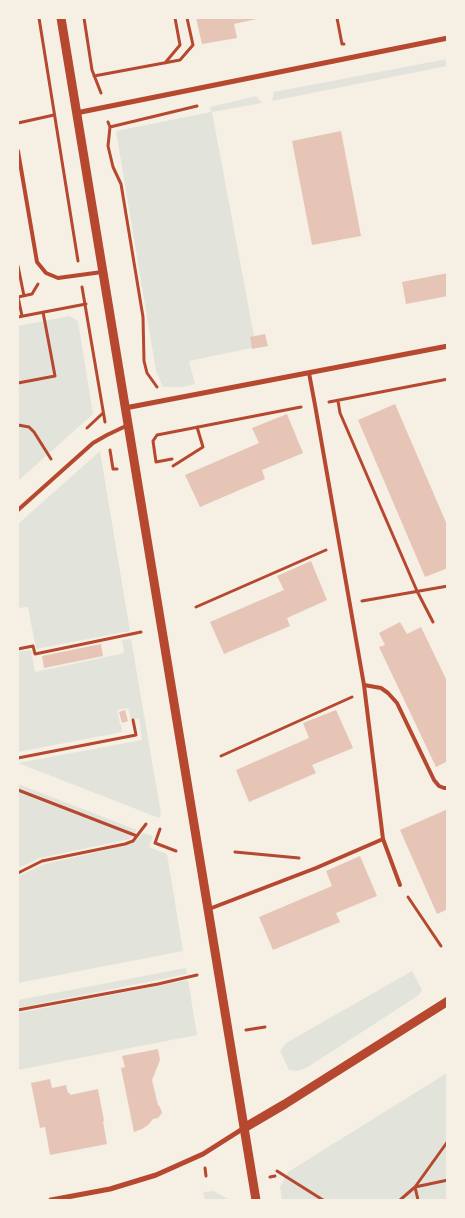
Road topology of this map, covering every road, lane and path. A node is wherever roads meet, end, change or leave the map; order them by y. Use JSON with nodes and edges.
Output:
{"nodes":[{"id":1,"x":39,"y":18,"type":"edge"},
{"id":2,"x":61,"y":18,"type":"edge"},
{"id":3,"x":84,"y":18,"type":"edge"},
{"id":4,"x":175,"y":18,"type":"edge"},
{"id":5,"x":188,"y":18,"type":"edge"},
{"id":6,"x":337,"y":18,"type":"edge"},
{"id":7,"x":341,"y":37,"type":"dead end"},
{"id":8,"x":448,"y":38,"type":"edge"},
{"id":9,"x":165,"y":63,"type":"junction"},
{"id":10,"x":92,"y":70,"type":"junction"},
{"id":11,"x":87,"y":71,"type":"dead end"},
{"id":12,"x":53,"y":76,"type":"dead end"},
{"id":13,"x":94,"y":76,"type":"junction"},
{"id":14,"x":101,"y":92,"type":"dead end"},
{"id":15,"x":76,"y":113,"type":"junction"},
{"id":16,"x":54,"y":115,"type":"dead end"},
{"id":17,"x":108,"y":122,"type":"dead end"},
{"id":18,"x":18,"y":123,"type":"edge"},
{"id":19,"x":18,"y":151,"type":"edge"},
{"id":20,"x":18,"y":266,"type":"edge"},
{"id":21,"x":102,"y":272,"type":"junction"},
{"id":22,"x":46,"y":274,"type":"junction"},
{"id":23,"x":24,"y":296,"type":"junction"},
{"id":24,"x":18,"y":297,"type":"edge"},
{"id":25,"x":86,"y":304,"type":"dead end"},
{"id":26,"x":43,"y":312,"type":"junction"},
{"id":27,"x":22,"y":316,"type":"junction"},
{"id":28,"x":18,"y":317,"type":"edge"},
{"id":29,"x":448,"y":346,"type":"edge"},
{"id":30,"x":308,"y":373,"type":"junction"},
{"id":31,"x":448,"y":379,"type":"edge"},
{"id":32,"x":18,"y":383,"type":"edge"},
{"id":33,"x":157,"y":387,"type":"dead end"},
{"id":34,"x":338,"y":401,"type":"junction"},
{"id":35,"x":315,"y":405,"type":"junction"},
{"id":36,"x":125,"y":408,"type":"junction"},
{"id":37,"x":103,"y":413,"type":"dead end"},
{"id":38,"x":18,"y":425,"type":"edge"},
{"id":39,"x":128,"y":425,"type":"junction"},
{"id":40,"x":196,"y":427,"type":"junction"},
{"id":41,"x":82,"y":432,"type":"dead end"},
{"id":42,"x":50,"y":459,"type":"dead end"},
{"id":43,"x":172,"y":459,"type":"dead end"},
{"id":44,"x":173,"y":466,"type":"dead end"},
{"id":45,"x":18,"y":510,"type":"edge"},
{"id":46,"x":331,"y":548,"type":"dead end"},
{"id":47,"x":448,"y":586,"type":"edge"},
{"id":48,"x":417,"y":591,"type":"junction"},
{"id":49,"x":349,"y":603,"type":"junction"},
{"id":50,"x":196,"y":607,"type":"dead end"},
{"id":51,"x":432,"y":622,"type":"dead end"},
{"id":52,"x":141,"y":632,"type":"dead end"},
{"id":53,"x":18,"y":649,"type":"edge"},
{"id":54,"x":364,"y":685,"type":"junction"},
{"id":55,"x":355,"y":696,"type":"dead end"},
{"id":56,"x":133,"y":720,"type":"dead end"},
{"id":57,"x":221,"y":756,"type":"dead end"},
{"id":58,"x":18,"y":758,"type":"edge"},
{"id":59,"x":448,"y":788,"type":"edge"},
{"id":60,"x":18,"y":790,"type":"edge"},
{"id":61,"x":146,"y":824,"type":"dead end"},
{"id":62,"x":160,"y":829,"type":"dead end"},
{"id":63,"x":137,"y":836,"type":"junction"},
{"id":64,"x":383,"y":839,"type":"junction"},
{"id":65,"x":176,"y":851,"type":"dead end"},
{"id":66,"x":235,"y":852,"type":"dead end"},
{"id":67,"x":316,"y":868,"type":"junction"},
{"id":68,"x":18,"y":873,"type":"edge"},
{"id":69,"x":400,"y":885,"type":"joint"},
{"id":70,"x":207,"y":910,"type":"junction"},
{"id":71,"x":441,"y":946,"type":"dead end"},
{"id":72,"x":197,"y":975,"type":"dead end"},
{"id":73,"x":448,"y":1001,"type":"edge"},
{"id":74,"x":18,"y":1010,"type":"edge"},
{"id":75,"x":265,"y":1027,"type":"dead end"},
{"id":76,"x":246,"y":1030,"type":"dead end"},
{"id":77,"x":244,"y":1128,"type":"junction"},
{"id":78,"x":448,"y":1141,"type":"edge"},
{"id":79,"x":277,"y":1171,"type":"dead end"},
{"id":80,"x":276,"y":1176,"type":"dead end"},
{"id":81,"x":270,"y":1177,"type":"dead end"},
{"id":82,"x":448,"y":1180,"type":"edge"},
{"id":83,"x":415,"y":1187,"type":"junction"},
{"id":84,"x":51,"y":1200,"type":"edge"},
{"id":85,"x":256,"y":1200,"type":"edge"},
{"id":86,"x":323,"y":1200,"type":"edge"},
{"id":87,"x":400,"y":1200,"type":"edge"},
{"id":88,"x":418,"y":1200,"type":"edge"}],
"edges":[{"from":1,"to":12,"type":"path"},
{"from":2,"to":15,"type":"street"},
{"from":3,"to":10,"type":"path"},
{"from":4,"to":9,"type":"path"},
{"from":5,"to":9,"type":"path"},
{"from":6,"to":7,"type":"path"},
{"from":8,"to":15,"type":"street"},
{"from":9,"to":13,"type":"path"},
{"from":10,"to":11,"type":"path"},
{"from":10,"to":13,"type":"path"},
{"from":13,"to":14,"type":"path"},
{"from":15,"to":21,"type":"street"},
{"from":16,"to":18,"type":"path"},
{"from":17,"to":33,"type":"path"},
{"from":19,"to":22,"type":"lane"},
{"from":20,"to":23,"type":"path"},
{"from":21,"to":22,"type":"lane"},
{"from":21,"to":36,"type":"street"},
{"from":22,"to":23,"type":"path"},
{"from":23,"to":24,"type":"path"},
{"from":24,"to":27,"type":"path"},
{"from":25,"to":26,"type":"path"},
{"from":26,"to":27,"type":"path"},
{"from":26,"to":32,"type":"path"},
{"from":27,"to":28,"type":"path"},
{"from":29,"to":30,"type":"street"},
{"from":30,"to":35,"type":"lane"},
{"from":30,"to":36,"type":"street"},
{"from":31,"to":34,"type":"path"},
{"from":34,"to":35,"type":"path"},
{"from":34,"to":48,"type":"path"},
{"from":35,"to":40,"type":"path"},
{"from":35,"to":49,"type":"lane"},
{"from":36,"to":39,"type":"street"},
{"from":37,"to":41,"type":"path"},
{"from":38,"to":42,"type":"path"},
{"from":39,"to":45,"type":"lane"},
{"from":39,"to":70,"type":"street"},
{"from":40,"to":43,"type":"path"},
{"from":40,"to":44,"type":"path"},
{"from":46,"to":50,"type":"path"},
{"from":47,"to":48,"type":"path"},
{"from":48,"to":49,"type":"path"},
{"from":48,"to":51,"type":"path"},
{"from":49,"to":54,"type":"lane"},
{"from":52,"to":53,"type":"path"},
{"from":54,"to":59,"type":"lane"},
{"from":54,"to":64,"type":"lane"},
{"from":55,"to":57,"type":"path"},
{"from":56,"to":58,"type":"path"},
{"from":60,"to":63,"type":"path"},
{"from":61,"to":63,"type":"path"},
{"from":62,"to":65,"type":"path"},
{"from":63,"to":68,"type":"path"},
{"from":64,"to":67,"type":"lane"},
{"from":64,"to":69,"type":"lane"},
{"from":66,"to":67,"type":"path"},
{"from":67,"to":70,"type":"lane"},
{"from":69,"to":71,"type":"path"},
{"from":70,"to":77,"type":"street"},
{"from":72,"to":74,"type":"path"},
{"from":73,"to":77,"type":"street"},
{"from":75,"to":76,"type":"path"},
{"from":77,"to":84,"type":"street"},
{"from":77,"to":85,"type":"street"},
{"from":78,"to":83,"type":"path"},
{"from":79,"to":86,"type":"path"},
{"from":80,"to":81,"type":"path"},
{"from":82,"to":83,"type":"path"},
{"from":83,"to":87,"type":"path"},
{"from":83,"to":88,"type":"path"}]}
